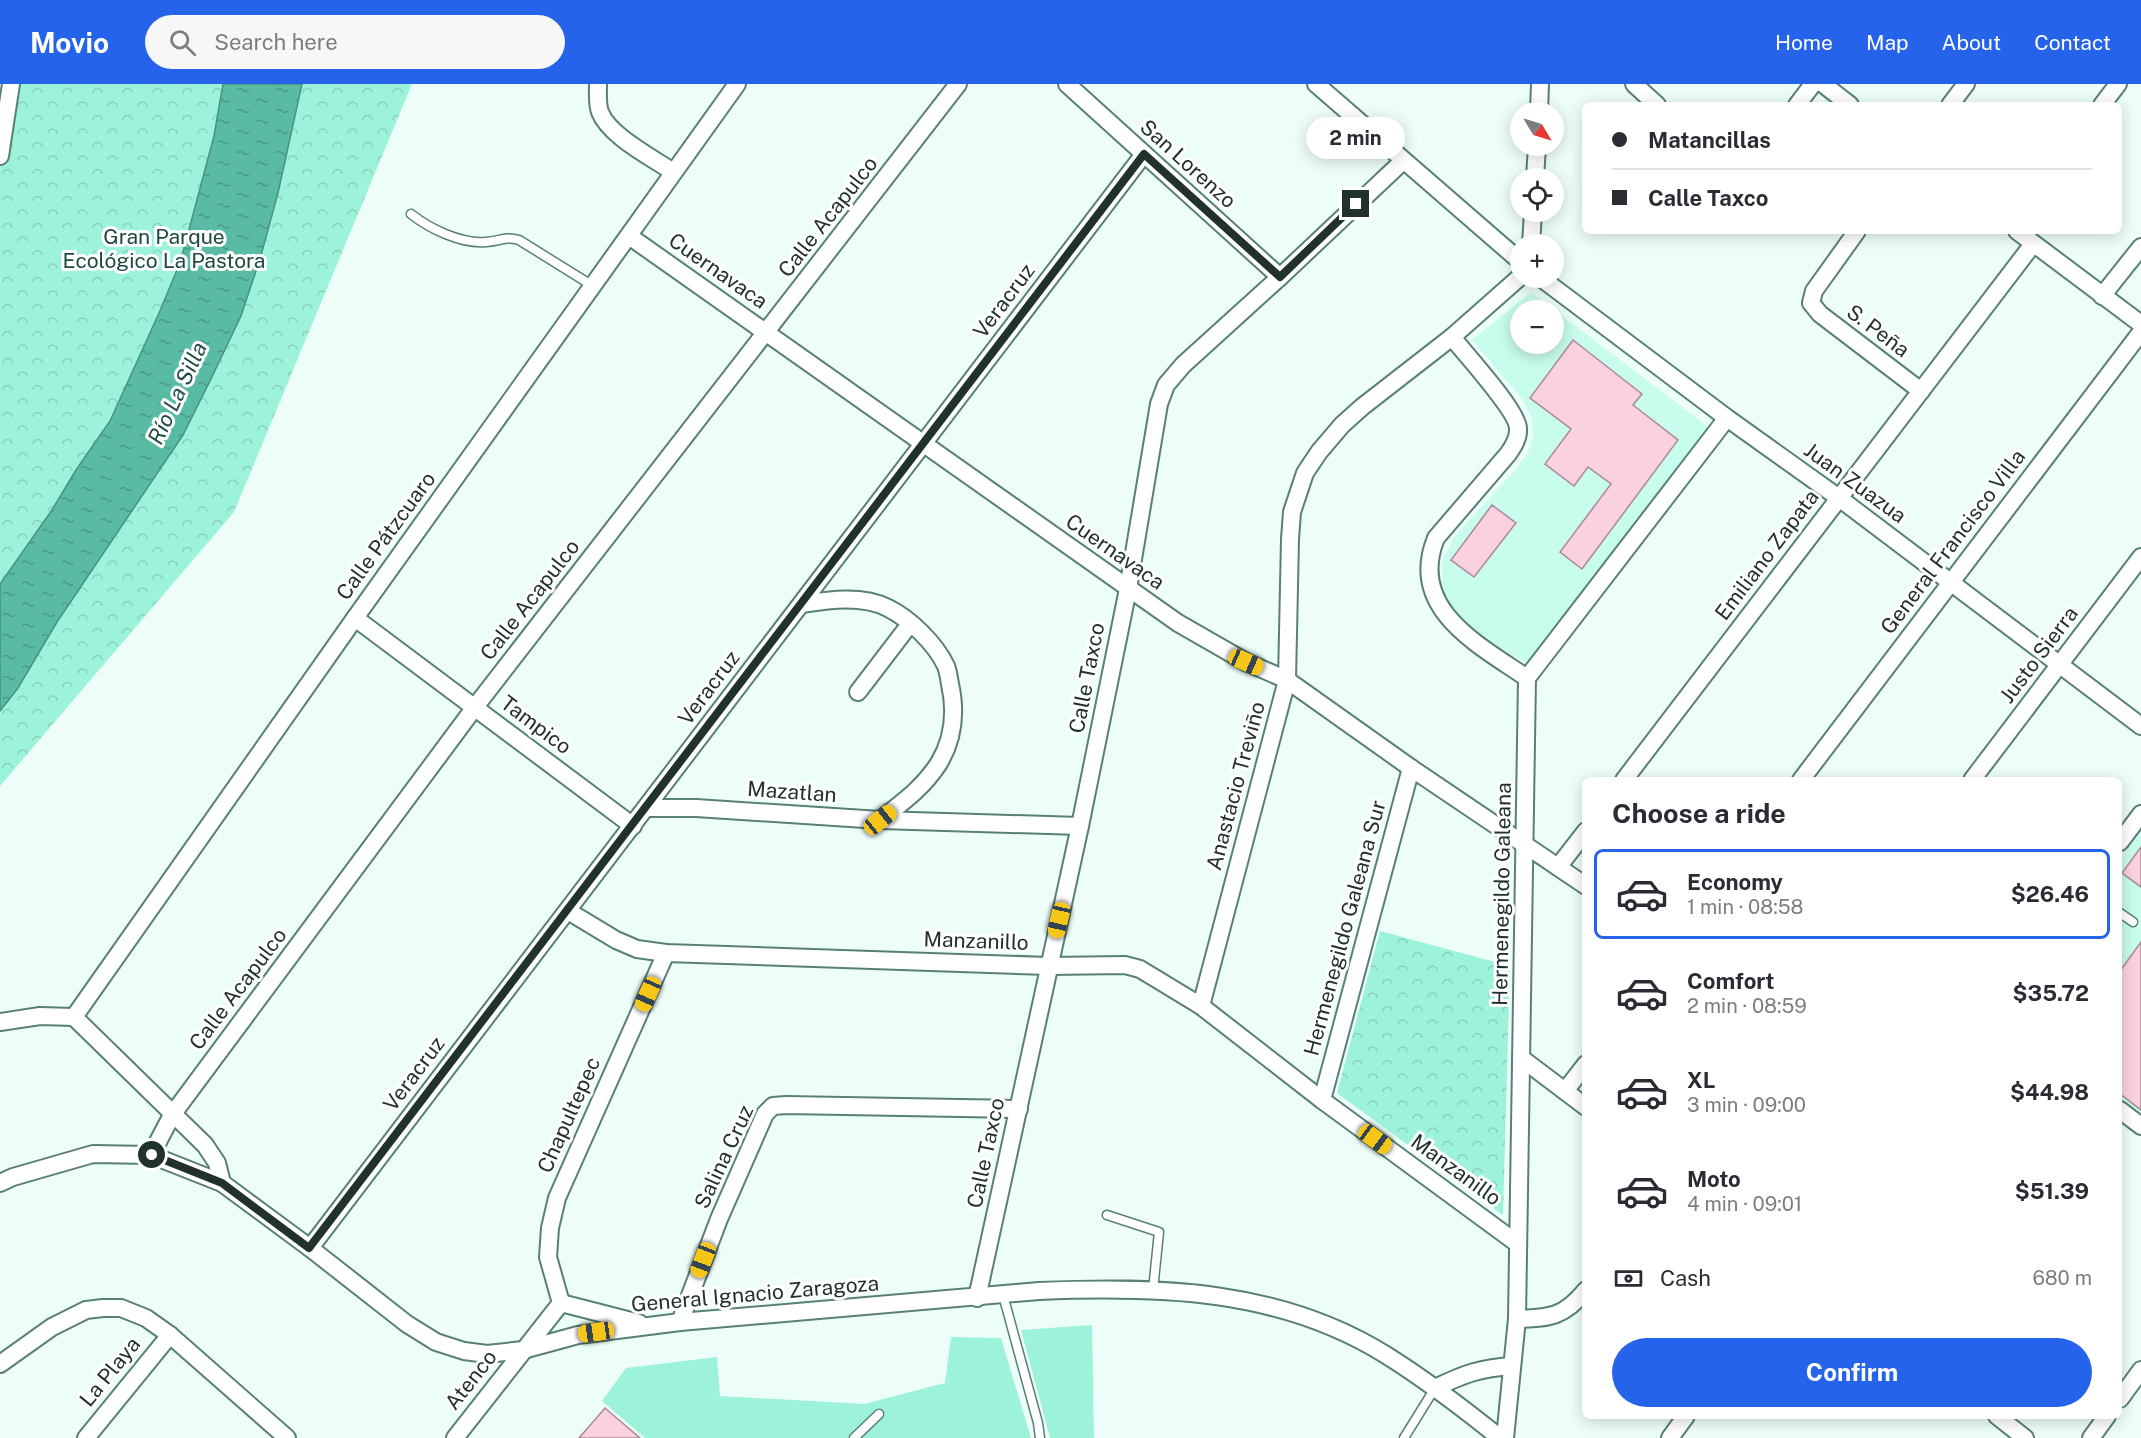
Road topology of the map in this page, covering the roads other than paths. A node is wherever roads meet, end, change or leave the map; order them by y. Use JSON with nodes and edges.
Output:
{"nodes":[{"id":1,"x":11,"y":84,"type":"edge"},
{"id":2,"x":598,"y":84,"type":"edge"},
{"id":3,"x":736,"y":84,"type":"edge"},
{"id":4,"x":958,"y":84,"type":"edge"},
{"id":5,"x":1066,"y":84,"type":"edge"},
{"id":6,"x":1316,"y":84,"type":"edge"},
{"id":7,"x":1540,"y":84,"type":"edge"},
{"id":8,"x":1634,"y":84,"type":"edge"},
{"id":9,"x":1813,"y":84,"type":"edge"},
{"id":10,"x":1823,"y":84,"type":"edge"},
{"id":11,"x":1966,"y":84,"type":"edge"},
{"id":12,"x":2118,"y":84,"type":"edge"},
{"id":13,"x":1539,"y":102,"type":"edge"},
{"id":14,"x":1654,"y":102,"type":"edge"},
{"id":15,"x":1799,"y":102,"type":"edge"},
{"id":16,"x":1846,"y":102,"type":"edge"},
{"id":17,"x":1952,"y":102,"type":"edge"},
{"id":18,"x":2104,"y":102,"type":"edge"},
{"id":19,"x":1144,"y":154,"type":"junction"},
{"id":20,"x":0,"y":156,"type":"edge"},
{"id":21,"x":1402,"y":161,"type":"junction"},
{"id":22,"x":673,"y":172,"type":"junction"},
{"id":23,"x":411,"y":214,"type":"dead end"},
{"id":24,"x":1855,"y":234,"type":"edge"},
{"id":25,"x":2021,"y":234,"type":"edge"},
{"id":26,"x":629,"y":236,"type":"junction"},
{"id":27,"x":2034,"y":244,"type":"junction"},
{"id":28,"x":2141,"y":247,"type":"edge"},
{"id":29,"x":1510,"y":253,"type":"edge"},
{"id":30,"x":1280,"y":277,"type":"junction"},
{"id":31,"x":1510,"y":286,"type":"edge"},
{"id":32,"x":593,"y":287,"type":"junction"},
{"id":33,"x":1554,"y":288,"type":"edge"},
{"id":34,"x":2103,"y":296,"type":"junction"},
{"id":35,"x":2141,"y":324,"type":"edge"},
{"id":36,"x":2141,"y":332,"type":"edge"},
{"id":37,"x":767,"y":333,"type":"junction"},
{"id":38,"x":1452,"y":338,"type":"junction"},
{"id":39,"x":1921,"y":392,"type":"junction"},
{"id":40,"x":1727,"y":418,"type":"junction"},
{"id":41,"x":924,"y":444,"type":"junction"},
{"id":42,"x":1839,"y":498,"type":"junction"},
{"id":43,"x":2141,"y":557,"type":"edge"},
{"id":44,"x":1951,"y":583,"type":"junction"},
{"id":45,"x":1128,"y":589,"type":"junction"},
{"id":46,"x":802,"y":604,"type":"junction"},
{"id":47,"x":355,"y":618,"type":"junction"},
{"id":48,"x":910,"y":624,"type":"junction"},
{"id":49,"x":2059,"y":665,"type":"junction"},
{"id":50,"x":1527,"y":678,"type":"junction"},
{"id":51,"x":1287,"y":680,"type":"junction"},
{"id":52,"x":858,"y":692,"type":"dead end"},
{"id":53,"x":475,"y":707,"type":"junction"},
{"id":54,"x":2141,"y":726,"type":"edge"},
{"id":55,"x":1411,"y":768,"type":"junction"},
{"id":56,"x":1626,"y":777,"type":"edge"},
{"id":57,"x":1803,"y":777,"type":"edge"},
{"id":58,"x":1974,"y":777,"type":"edge"},
{"id":59,"x":646,"y":808,"type":"junction"},
{"id":60,"x":2141,"y":814,"type":"edge"},
{"id":61,"x":880,"y":820,"type":"junction"},
{"id":62,"x":633,"y":826,"type":"junction"},
{"id":63,"x":1080,"y":826,"type":"junction"},
{"id":64,"x":1582,"y":836,"type":"edge"},
{"id":65,"x":2122,"y":839,"type":"edge"},
{"id":66,"x":1525,"y":846,"type":"junction"},
{"id":67,"x":1558,"y":867,"type":"junction"},
{"id":68,"x":1582,"y":883,"type":"edge"},
{"id":69,"x":568,"y":911,"type":"junction"},
{"id":70,"x":2122,"y":914,"type":"edge"},
{"id":71,"x":2133,"y":922,"type":"dead end"},
{"id":72,"x":666,"y":953,"type":"junction"},
{"id":73,"x":1049,"y":966,"type":"junction"},
{"id":74,"x":1201,"y":1006,"type":"junction"},
{"id":75,"x":74,"y":1017,"type":"junction"},
{"id":76,"x":0,"y":1022,"type":"edge"},
{"id":77,"x":1521,"y":1058,"type":"junction"},
{"id":78,"x":1582,"y":1069,"type":"edge"},
{"id":79,"x":1565,"y":1091,"type":"junction"},
{"id":80,"x":1322,"y":1100,"type":"junction"},
{"id":81,"x":1582,"y":1104,"type":"edge"},
{"id":82,"x":1019,"y":1108,"type":"junction"},
{"id":83,"x":2122,"y":1112,"type":"edge"},
{"id":84,"x":172,"y":1114,"type":"junction"},
{"id":85,"x":2141,"y":1126,"type":"edge"},
{"id":86,"x":152,"y":1155,"type":"junction"},
{"id":87,"x":0,"y":1183,"type":"edge"},
{"id":88,"x":222,"y":1183,"type":"junction"},
{"id":89,"x":1107,"y":1215,"type":"dead end"},
{"id":90,"x":1518,"y":1244,"type":"junction"},
{"id":91,"x":309,"y":1248,"type":"junction"},
{"id":92,"x":1153,"y":1290,"type":"junction"},
{"id":93,"x":1003,"y":1295,"type":"junction"},
{"id":94,"x":1582,"y":1295,"type":"edge"},
{"id":95,"x":977,"y":1298,"type":"junction"},
{"id":96,"x":561,"y":1303,"type":"junction"},
{"id":97,"x":1517,"y":1319,"type":"junction"},
{"id":98,"x":680,"y":1322,"type":"junction"},
{"id":99,"x":649,"y":1325,"type":"junction"},
{"id":100,"x":170,"y":1335,"type":"junction"},
{"id":101,"x":523,"y":1350,"type":"junction"},
{"id":102,"x":0,"y":1364,"type":"edge"},
{"id":103,"x":1512,"y":1366,"type":"junction"},
{"id":104,"x":2141,"y":1370,"type":"edge"},
{"id":105,"x":1435,"y":1388,"type":"junction"},
{"id":106,"x":2122,"y":1396,"type":"edge"},
{"id":107,"x":879,"y":1414,"type":"dead end"},
{"id":108,"x":1684,"y":1419,"type":"edge"},
{"id":109,"x":2000,"y":1419,"type":"edge"},
{"id":110,"x":2105,"y":1419,"type":"edge"},
{"id":111,"x":280,"y":1436,"type":"edge"},
{"id":112,"x":86,"y":1438,"type":"edge"},
{"id":113,"x":455,"y":1438,"type":"edge"},
{"id":114,"x":854,"y":1438,"type":"edge"},
{"id":115,"x":1040,"y":1438,"type":"edge"},
{"id":116,"x":1404,"y":1438,"type":"edge"},
{"id":117,"x":1500,"y":1438,"type":"edge"},
{"id":118,"x":1505,"y":1438,"type":"edge"},
{"id":119,"x":1670,"y":1438,"type":"edge"},
{"id":120,"x":2025,"y":1438,"type":"edge"},
{"id":121,"x":2091,"y":1438,"type":"edge"}],
"edges":[{"from":1,"to":20,"type":"street"},
{"from":2,"to":22,"type":"street"},
{"from":3,"to":22,"type":"street","name":"Calle Pátzcuaro"},
{"from":4,"to":37,"type":"street","name":"Calle Acapulco"},
{"from":5,"to":19,"type":"street","name":"San Lorenzo"},
{"from":6,"to":21,"type":"street"},
{"from":7,"to":13,"type":"street"},
{"from":8,"to":14,"type":"street"},
{"from":9,"to":15,"type":"street"},
{"from":10,"to":16,"type":"street"},
{"from":11,"to":17,"type":"street"},
{"from":12,"to":18,"type":"street"},
{"from":19,"to":30,"type":"street","name":"San Lorenzo"},
{"from":19,"to":41,"type":"street","name":"Veracruz"},
{"from":21,"to":29,"type":"street"},
{"from":21,"to":30,"type":"street","name":"Calle Taxco"},
{"from":22,"to":26,"type":"street","name":"Calle Pátzcuaro"},
{"from":23,"to":32,"type":"lane"},
{"from":24,"to":39,"type":"street","name":"S. Peña"},
{"from":25,"to":27,"type":"street"},
{"from":26,"to":32,"type":"street","name":"Calle Pátzcuaro"},
{"from":26,"to":37,"type":"street","name":"Cuernavaca"},
{"from":27,"to":34,"type":"street"},
{"from":27,"to":39,"type":"street","name":"Emiliano Zapata"},
{"from":28,"to":34,"type":"street"},
{"from":30,"to":45,"type":"street","name":"Calle Taxco"},
{"from":31,"to":38,"type":"street","name":"Anastacio Treviño"},
{"from":32,"to":47,"type":"street","name":"Calle Pátzcuaro"},
{"from":33,"to":40,"type":"street","name":"Juan Zuazua"},
{"from":34,"to":35,"type":"street"},
{"from":36,"to":44,"type":"street","name":"General Francisco Villa"},
{"from":37,"to":41,"type":"street","name":"Cuernavaca"},
{"from":37,"to":53,"type":"street","name":"Calle Acapulco"},
{"from":38,"to":50,"type":"street"},
{"from":38,"to":51,"type":"street","name":"Anastacio Treviño"},
{"from":39,"to":42,"type":"street","name":"Emiliano Zapata"},
{"from":40,"to":42,"type":"street","name":"Juan Zuazua"},
{"from":40,"to":50,"type":"street"},
{"from":41,"to":45,"type":"street","name":"Cuernavaca"},
{"from":41,"to":46,"type":"street","name":"Veracruz"},
{"from":42,"to":44,"type":"street","name":"Juan Zuazua"},
{"from":42,"to":56,"type":"street","name":"Emiliano Zapata"},
{"from":43,"to":49,"type":"street","name":"Justo Sierra"},
{"from":44,"to":49,"type":"street","name":"Juan Zuazua"},
{"from":44,"to":57,"type":"street","name":"General Francisco Villa"},
{"from":45,"to":51,"type":"street","name":"Cuernavaca"},
{"from":45,"to":63,"type":"street","name":"Calle Taxco"},
{"from":46,"to":48,"type":"street"},
{"from":46,"to":59,"type":"street","name":"Veracruz"},
{"from":47,"to":53,"type":"street","name":"Tampico"},
{"from":47,"to":75,"type":"street","name":"Calle Pátzcuaro"},
{"from":48,"to":52,"type":"street"},
{"from":48,"to":61,"type":"street"},
{"from":49,"to":54,"type":"street","name":"Juan Zuazua"},
{"from":49,"to":58,"type":"street","name":"Justo Sierra"},
{"from":50,"to":66,"type":"street","name":"Hermenegildo Galeana"},
{"from":51,"to":55,"type":"street","name":"Cuernavaca"},
{"from":51,"to":74,"type":"street","name":"Anastacio Treviño"},
{"from":53,"to":62,"type":"street","name":"Tampico"},
{"from":53,"to":84,"type":"street","name":"Calle Acapulco"},
{"from":55,"to":66,"type":"street","name":"Cuernavaca"},
{"from":55,"to":80,"type":"street","name":"Hermenegildo Galeana Sur"},
{"from":59,"to":61,"type":"street","name":"Mazatlan"},
{"from":59,"to":62,"type":"street","name":"Veracruz"},
{"from":60,"to":65,"type":"street"},
{"from":61,"to":63,"type":"street","name":"Mazatlan"},
{"from":62,"to":69,"type":"street","name":"Veracruz"},
{"from":63,"to":73,"type":"street","name":"Calle Taxco"},
{"from":64,"to":67,"type":"street"},
{"from":66,"to":67,"type":"street","name":"Cuernavaca"},
{"from":66,"to":77,"type":"street","name":"Hermenegildo Galeana"},
{"from":67,"to":68,"type":"street","name":"Cuernavaca"},
{"from":69,"to":72,"type":"street","name":"Manzanillo"},
{"from":69,"to":91,"type":"street","name":"Veracruz"},
{"from":70,"to":71,"type":"lane"},
{"from":72,"to":73,"type":"street","name":"Manzanillo"},
{"from":72,"to":96,"type":"street","name":"Chapultepec"},
{"from":73,"to":74,"type":"street","name":"Manzanillo"},
{"from":73,"to":82,"type":"street","name":"Calle Taxco"},
{"from":74,"to":80,"type":"street","name":"Manzanillo"},
{"from":75,"to":76,"type":"street"},
{"from":75,"to":84,"type":"street"},
{"from":77,"to":79,"type":"street"},
{"from":77,"to":90,"type":"street","name":"Hermenegildo Galeana"},
{"from":78,"to":79,"type":"street"},
{"from":79,"to":81,"type":"street"},
{"from":80,"to":90,"type":"street","name":"Manzanillo"},
{"from":82,"to":95,"type":"street","name":"Calle Taxco"},
{"from":82,"to":98,"type":"street","name":"Salina Cruz"},
{"from":83,"to":85,"type":"street"},
{"from":84,"to":86,"type":"street","name":"Calle Acapulco"},
{"from":84,"to":88,"type":"street"},
{"from":86,"to":87,"type":"street"},
{"from":86,"to":88,"type":"street","name":"General Ignacio Zaragoza"},
{"from":88,"to":91,"type":"street","name":"General Ignacio Zaragoza"},
{"from":89,"to":92,"type":"lane"},
{"from":90,"to":97,"type":"street","name":"Hermenegildo Galeana"},
{"from":91,"to":101,"type":"street","name":"General Ignacio Zaragoza"},
{"from":92,"to":93,"type":"street","name":"General Ignacio Zaragoza"},
{"from":92,"to":105,"type":"street","name":"General Ignacio Zaragoza"},
{"from":93,"to":95,"type":"street","name":"General Ignacio Zaragoza"},
{"from":93,"to":115,"type":"lane"},
{"from":94,"to":97,"type":"street"},
{"from":95,"to":98,"type":"street","name":"General Ignacio Zaragoza"},
{"from":96,"to":99,"type":"street"},
{"from":96,"to":101,"type":"street"},
{"from":97,"to":103,"type":"street","name":"Hermenegildo Galeana"},
{"from":98,"to":99,"type":"street","name":"General Ignacio Zaragoza"},
{"from":99,"to":101,"type":"street","name":"General Ignacio Zaragoza"},
{"from":100,"to":102,"type":"street"},
{"from":100,"to":111,"type":"street"},
{"from":100,"to":112,"type":"street","name":"La Playa"},
{"from":101,"to":113,"type":"street","name":"Atenco"},
{"from":103,"to":105,"type":"street"},
{"from":103,"to":118,"type":"street","name":"Hermenegildo Galeana"},
{"from":104,"to":106,"type":"street"},
{"from":105,"to":116,"type":"lane"},
{"from":105,"to":117,"type":"street","name":"General Ignacio Zaragoza"},
{"from":107,"to":114,"type":"lane"},
{"from":108,"to":119,"type":"street"},
{"from":109,"to":120,"type":"street"},
{"from":110,"to":121,"type":"street"}]}
